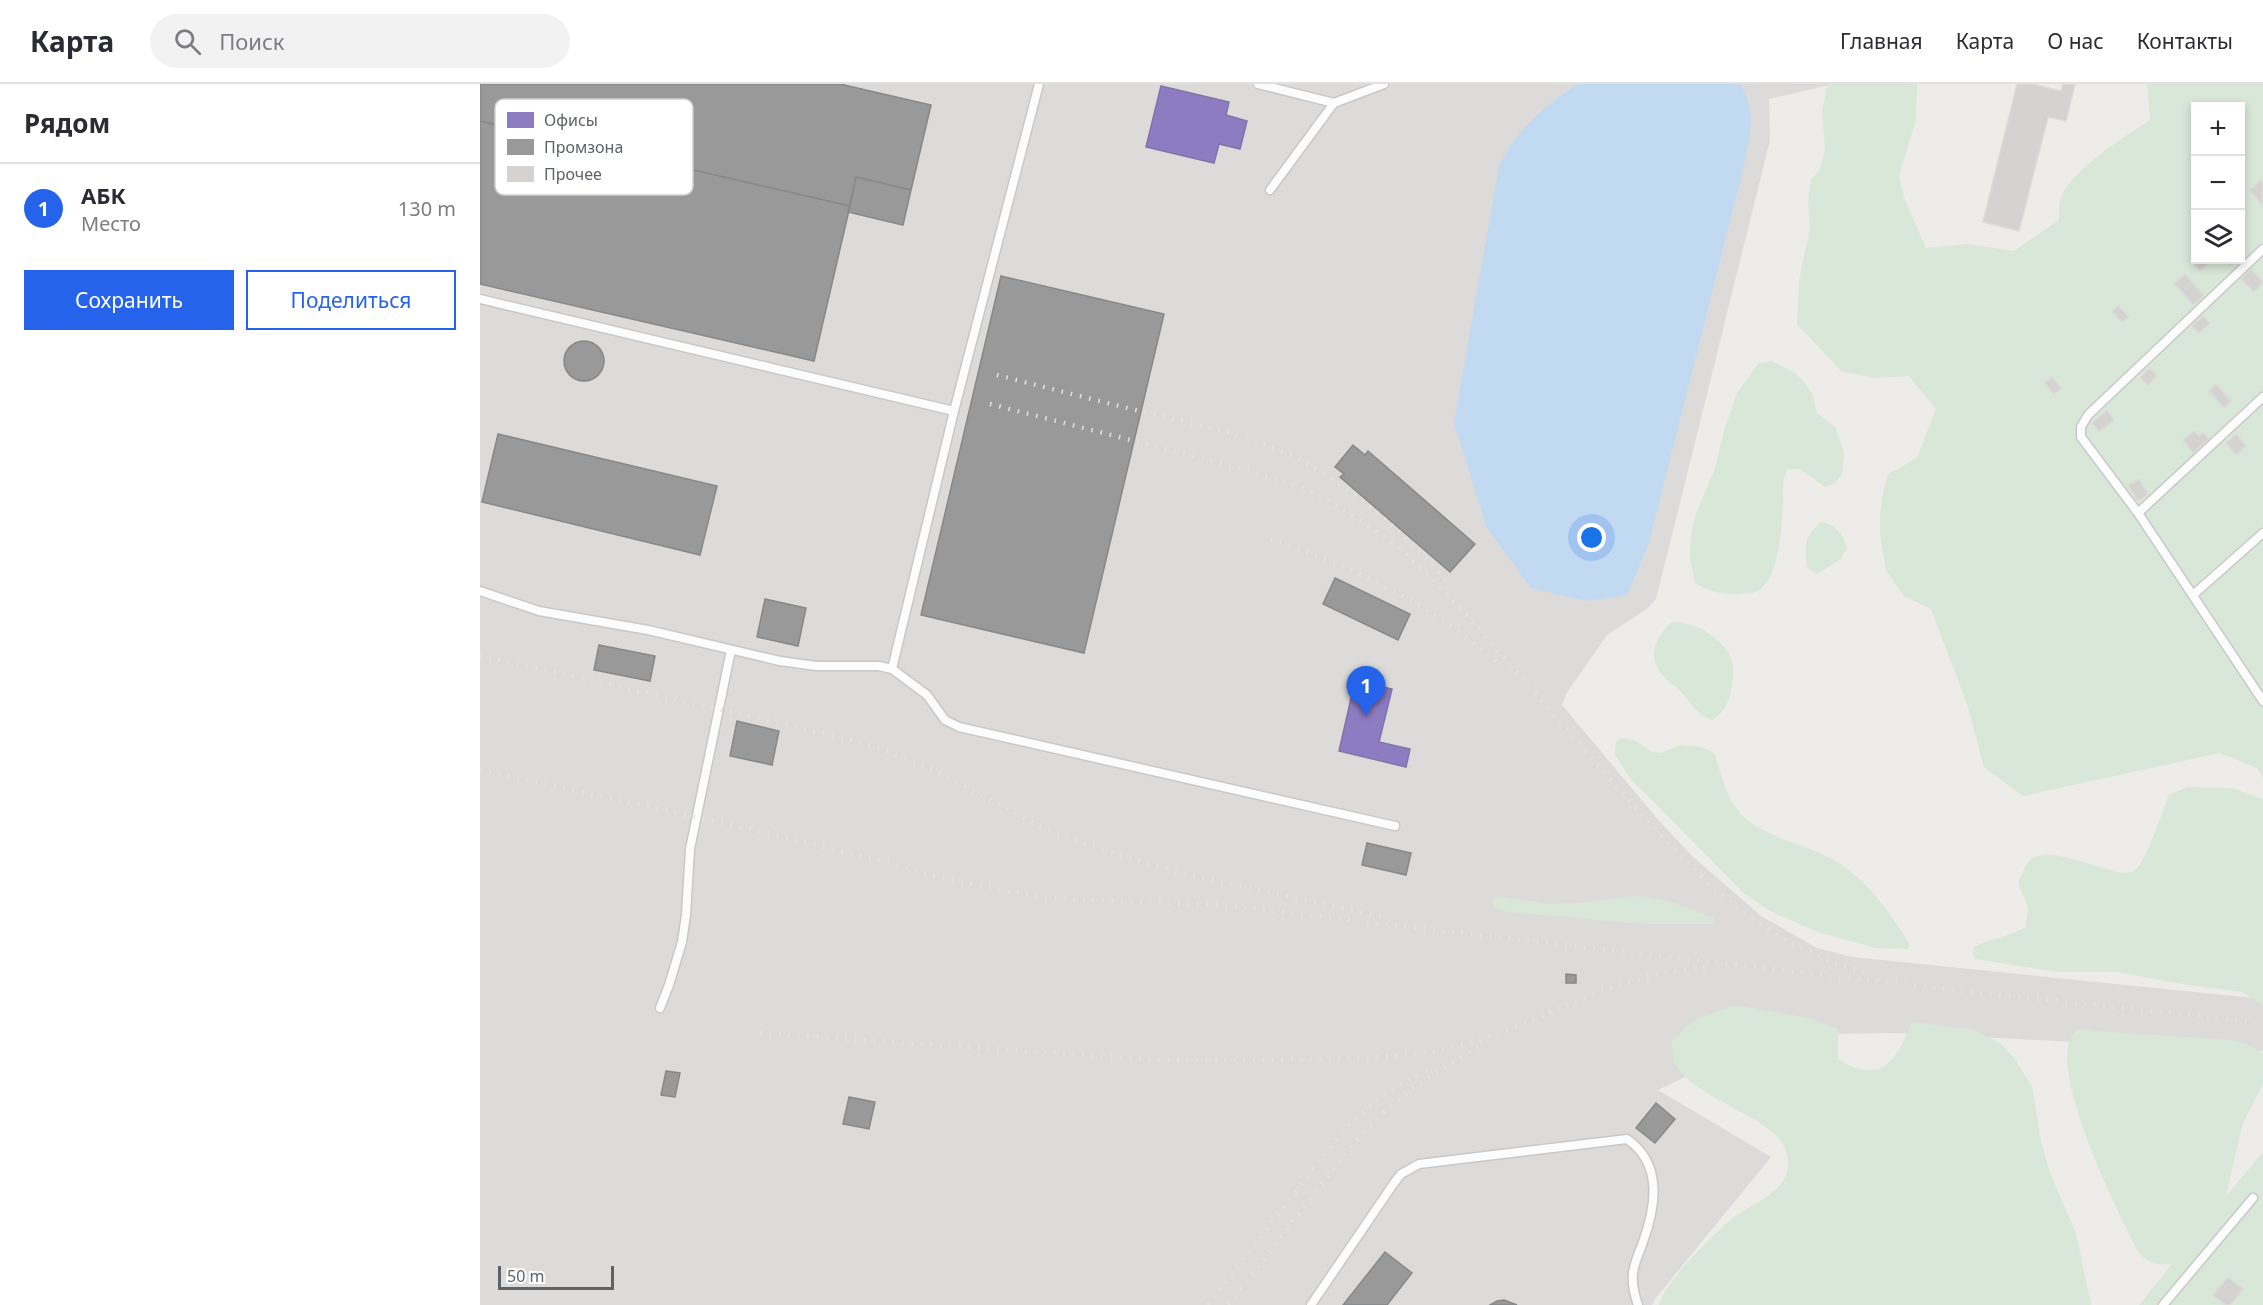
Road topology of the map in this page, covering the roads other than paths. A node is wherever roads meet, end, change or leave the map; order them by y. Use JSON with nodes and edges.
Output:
{"nodes":[{"id":1,"x":1039,"y":84,"type":"edge"},
{"id":2,"x":1258,"y":84,"type":"edge"},
{"id":3,"x":1384,"y":84,"type":"edge"},
{"id":4,"x":1334,"y":103,"type":"junction"},
{"id":5,"x":1270,"y":190,"type":"dead end"},
{"id":6,"x":2263,"y":249,"type":"edge"},
{"id":7,"x":480,"y":299,"type":"edge"},
{"id":8,"x":2263,"y":397,"type":"edge"},
{"id":9,"x":954,"y":411,"type":"junction"},
{"id":10,"x":2138,"y":513,"type":"junction"},
{"id":11,"x":2263,"y":533,"type":"edge"},
{"id":12,"x":480,"y":591,"type":"edge"},
{"id":13,"x":2193,"y":595,"type":"junction"},
{"id":14,"x":731,"y":650,"type":"junction"},
{"id":15,"x":892,"y":669,"type":"junction"},
{"id":16,"x":2260,"y":689,"type":"edge"},
{"id":17,"x":2263,"y":701,"type":"edge"},
{"id":18,"x":1395,"y":826,"type":"dead end"},
{"id":19,"x":660,"y":1008,"type":"dead end"},
{"id":20,"x":2253,"y":1198,"type":"dead end"},
{"id":21,"x":1311,"y":1305,"type":"edge"},
{"id":22,"x":1638,"y":1305,"type":"edge"},
{"id":23,"x":2163,"y":1305,"type":"edge"}],
"edges":[{"from":1,"to":9,"type":"lane"},
{"from":2,"to":4,"type":"lane"},
{"from":3,"to":4,"type":"lane"},
{"from":4,"to":5,"type":"lane"},
{"from":6,"to":10,"type":"lane"},
{"from":7,"to":9,"type":"lane"},
{"from":8,"to":10,"type":"lane"},
{"from":9,"to":15,"type":"lane"},
{"from":10,"to":13,"type":"lane"},
{"from":11,"to":13,"type":"lane"},
{"from":12,"to":14,"type":"lane"},
{"from":13,"to":16,"type":"lane"},
{"from":14,"to":15,"type":"lane"},
{"from":14,"to":19,"type":"lane"},
{"from":15,"to":18,"type":"lane"},
{"from":16,"to":17,"type":"lane"},
{"from":20,"to":23,"type":"lane"},
{"from":21,"to":22,"type":"lane"}]}
